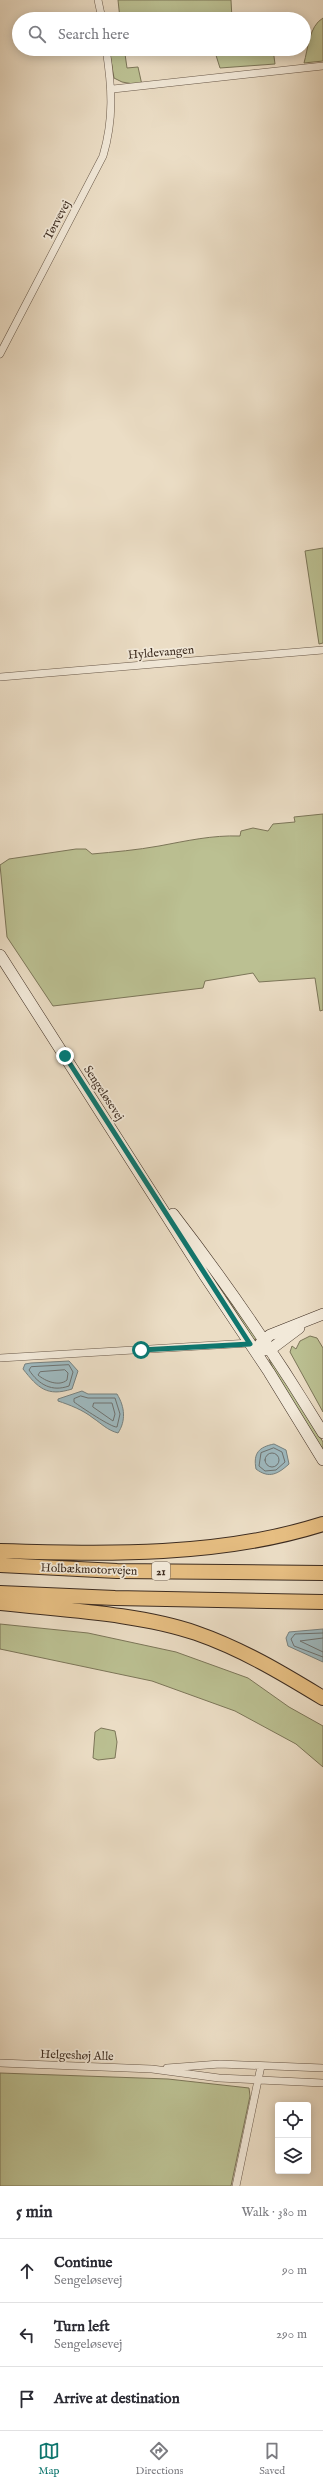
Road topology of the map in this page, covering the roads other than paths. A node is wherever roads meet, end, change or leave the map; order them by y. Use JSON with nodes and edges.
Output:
{"nodes":[{"id":1,"x":98,"y":0,"type":"edge"},
{"id":2,"x":101,"y":12,"type":"edge"},
{"id":3,"x":107,"y":56,"type":"edge"},
{"id":4,"x":323,"y":66,"type":"edge"},
{"id":5,"x":113,"y":89,"type":"junction"},
{"id":6,"x":0,"y":354,"type":"edge"},
{"id":7,"x":323,"y":650,"type":"edge"},
{"id":8,"x":0,"y":677,"type":"edge"},
{"id":9,"x":0,"y":955,"type":"edge"},
{"id":10,"x":148,"y":1185,"type":"junction"},
{"id":11,"x":323,"y":1314,"type":"edge"},
{"id":12,"x":311,"y":1320,"type":"junction"},
{"id":13,"x":264,"y":1338,"type":"junction"},
{"id":14,"x":252,"y":1347,"type":"junction"},
{"id":15,"x":271,"y":1349,"type":"junction"},
{"id":16,"x":0,"y":1358,"type":"edge"},
{"id":17,"x":323,"y":1433,"type":"edge"},
{"id":18,"x":323,"y":1460,"type":"edge"},
{"id":19,"x":323,"y":1524,"type":"edge"},
{"id":20,"x":0,"y":1551,"type":"edge"},
{"id":21,"x":0,"y":1565,"type":"edge"},
{"id":22,"x":323,"y":1573,"type":"edge"},
{"id":23,"x":0,"y":1593,"type":"edge"},
{"id":24,"x":323,"y":1602,"type":"edge"},
{"id":25,"x":0,"y":1603,"type":"edge"},
{"id":26,"x":323,"y":1698,"type":"edge"},
{"id":27,"x":0,"y":2063,"type":"edge"},
{"id":28,"x":261,"y":2066,"type":"junction"},
{"id":29,"x":323,"y":2068,"type":"edge"},
{"id":30,"x":152,"y":2069,"type":"junction"},
{"id":31,"x":259,"y":2080,"type":"junction"},
{"id":32,"x":323,"y":2083,"type":"edge"},
{"id":33,"x":236,"y":2186,"type":"edge"}],
"edges":[{"from":1,"to":2,"type":"street"},
{"from":3,"to":5,"type":"street","name":"Tørvevej"},
{"from":4,"to":5,"type":"street"},
{"from":5,"to":6,"type":"street","name":"Tørvevej"},
{"from":7,"to":8,"type":"street","name":"Hyldevangen"},
{"from":9,"to":10,"type":"street","name":"Sengeløsevej"},
{"from":10,"to":13,"type":"street","name":"Sengeløsevej"},
{"from":10,"to":14,"type":"street","name":"Sengeløsevej"},
{"from":11,"to":12,"type":"street"},
{"from":12,"to":13,"type":"street"},
{"from":12,"to":15,"type":"street"},
{"from":13,"to":14,"type":"street"},
{"from":13,"to":15,"type":"street","name":"Sengeløsevej"},
{"from":14,"to":15,"type":"street"},
{"from":14,"to":16,"type":"street"},
{"from":14,"to":18,"type":"street","name":"Sengeløsevej"},
{"from":15,"to":17,"type":"street","name":"Sengeløsevej"},
{"from":19,"to":20,"type":"highway"},
{"from":21,"to":22,"type":"highway","name":"Holbækmotorvejen","number":"21"},
{"from":23,"to":24,"type":"highway"},
{"from":25,"to":26,"type":"highway"},
{"from":27,"to":30,"type":"street","name":"Helgeshøj Alle"},
{"from":28,"to":29,"type":"street","name":"Helgeshøj Alle"},
{"from":28,"to":30,"type":"street","name":"Helgeshøj Alle"},
{"from":28,"to":31,"type":"street"},
{"from":30,"to":31,"type":"street","name":"Helgeshøj Alle"},
{"from":31,"to":32,"type":"street","name":"Helgeshøj Alle"},
{"from":31,"to":33,"type":"street"}]}
